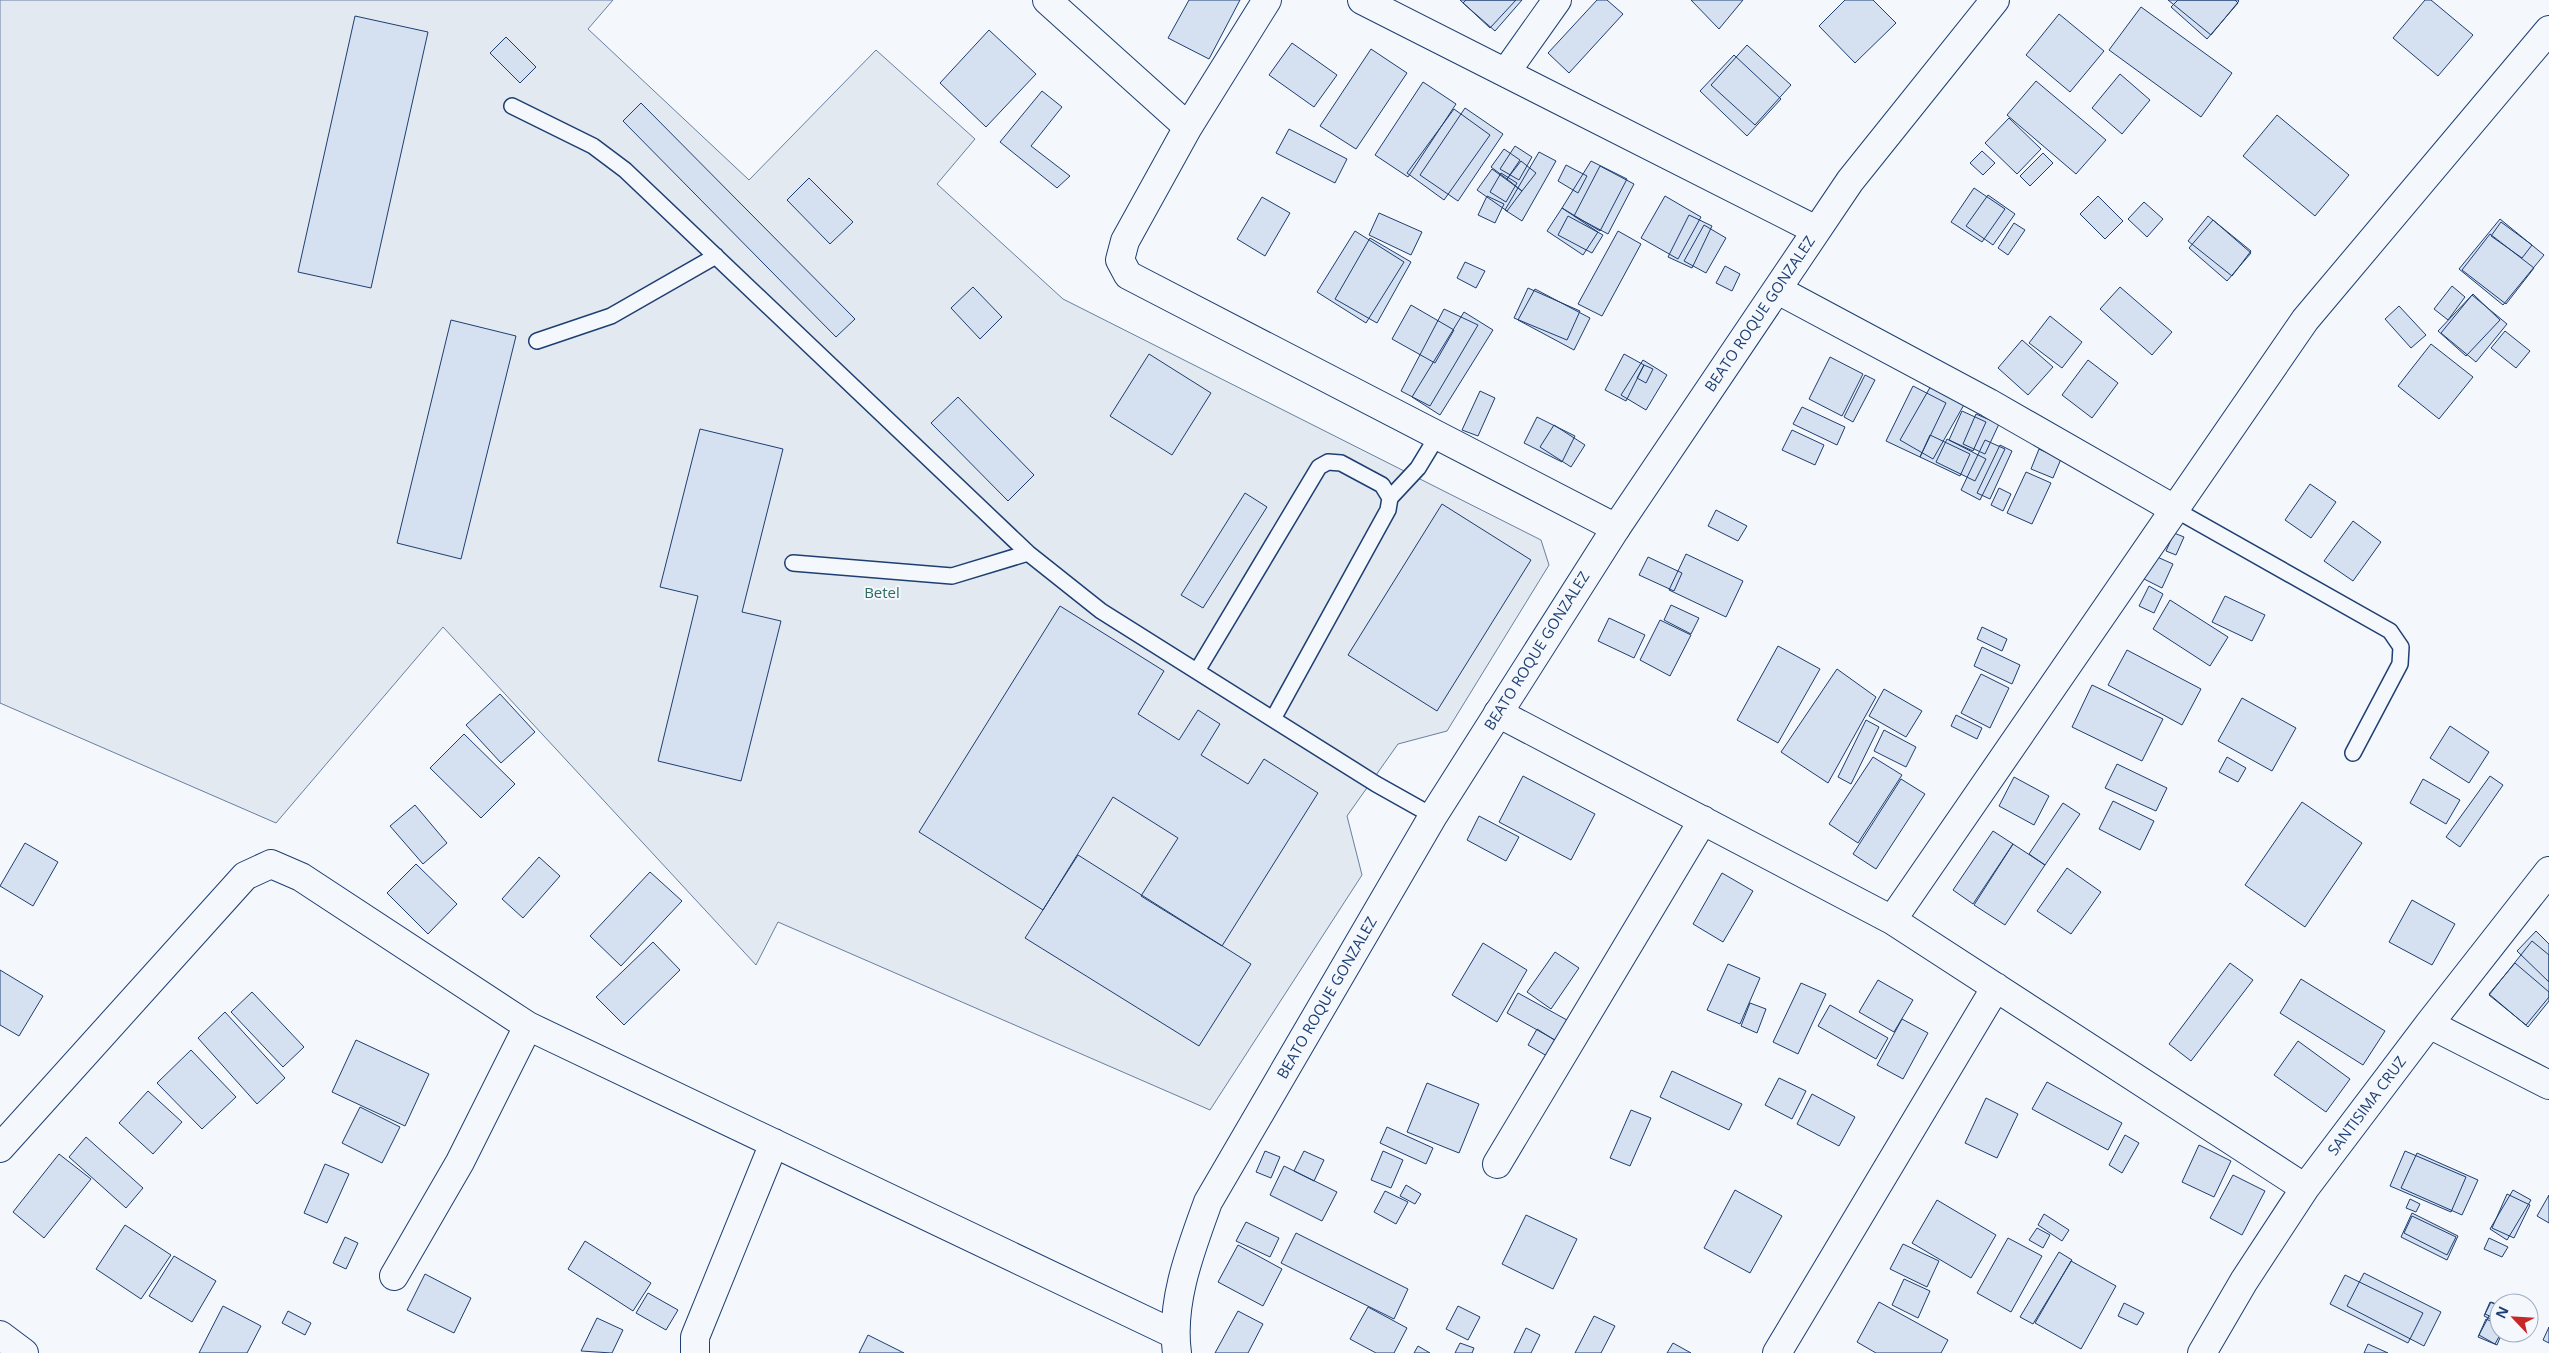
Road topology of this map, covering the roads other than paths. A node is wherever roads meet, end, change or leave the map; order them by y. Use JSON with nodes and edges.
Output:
{"nodes":[{"id":1,"x":1047,"y":0,"type":"edge"},
{"id":2,"x":1267,"y":0,"type":"edge"},
{"id":3,"x":1362,"y":0,"type":"edge"},
{"id":4,"x":1557,"y":0,"type":"edge"},
{"id":5,"x":1995,"y":0,"type":"edge"},
{"id":6,"x":2549,"y":30,"type":"edge"},
{"id":7,"x":1506,"y":72,"type":"junction"},
{"id":8,"x":512,"y":106,"type":"dead end"},
{"id":9,"x":1188,"y":127,"type":"junction"},
{"id":10,"x":1816,"y":230,"type":"junction"},
{"id":11,"x":716,"y":256,"type":"junction"},
{"id":12,"x":1778,"y":290,"type":"junction"},
{"id":13,"x":537,"y":341,"type":"dead end"},
{"id":14,"x":1438,"y":435,"type":"junction"},
{"id":15,"x":1390,"y":498,"type":"junction"},
{"id":16,"x":2174,"y":509,"type":"junction"},
{"id":17,"x":1616,"y":528,"type":"junction"},
{"id":18,"x":1028,"y":553,"type":"junction"},
{"id":19,"x":793,"y":563,"type":"dead end"},
{"id":20,"x":1198,"y":671,"type":"junction"},
{"id":21,"x":1498,"y":713,"type":"junction"},
{"id":22,"x":1273,"y":719,"type":"junction"},
{"id":23,"x":2353,"y":753,"type":"dead end"},
{"id":24,"x":1433,"y":816,"type":"junction"},
{"id":25,"x":1703,"y":820,"type":"junction"},
{"id":26,"x":2549,"y":871,"type":"edge"},
{"id":27,"x":1892,"y":920,"type":"junction"},
{"id":28,"x":1996,"y":987,"type":"junction"},
{"id":29,"x":2429,"y":1024,"type":"junction"},
{"id":30,"x":528,"y":1026,"type":"junction"},
{"id":31,"x":2549,"y":1085,"type":"edge"},
{"id":32,"x":774,"y":1143,"type":"junction"},
{"id":33,"x":0,"y":1148,"type":"edge"},
{"id":34,"x":1497,"y":1164,"type":"dead end"},
{"id":35,"x":2305,"y":1188,"type":"junction"},
{"id":36,"x":394,"y":1276,"type":"dead end"},
{"id":37,"x":0,"y":1335,"type":"edge"},
{"id":38,"x":1175,"y":1344,"type":"edge"},
{"id":39,"x":24,"y":1353,"type":"edge"},
{"id":40,"x":695,"y":1353,"type":"edge"},
{"id":41,"x":1777,"y":1353,"type":"edge"},
{"id":42,"x":2202,"y":1353,"type":"edge"}],
"edges":[{"from":1,"to":9,"type":"street"},
{"from":2,"to":9,"type":"street"},
{"from":3,"to":7,"type":"street"},
{"from":4,"to":7,"type":"street"},
{"from":5,"to":10,"type":"street","name":"BEATO ROQUE GONZALEZ"},
{"from":6,"to":16,"type":"street"},
{"from":7,"to":10,"type":"street"},
{"from":8,"to":11,"type":"lane"},
{"from":9,"to":14,"type":"street"},
{"from":10,"to":12,"type":"street","name":"BEATO ROQUE GONZALEZ"},
{"from":11,"to":13,"type":"lane"},
{"from":11,"to":18,"type":"lane"},
{"from":12,"to":16,"type":"street"},
{"from":12,"to":17,"type":"street","name":"BEATO ROQUE GONZALEZ"},
{"from":14,"to":15,"type":"lane"},
{"from":14,"to":17,"type":"street"},
{"from":15,"to":20,"type":"lane"},
{"from":15,"to":22,"type":"lane"},
{"from":16,"to":23,"type":"lane"},
{"from":16,"to":27,"type":"street"},
{"from":17,"to":21,"type":"street","name":"BEATO ROQUE GONZALEZ"},
{"from":18,"to":19,"type":"lane"},
{"from":18,"to":20,"type":"lane"},
{"from":20,"to":22,"type":"lane"},
{"from":21,"to":24,"type":"street","name":"BEATO ROQUE GONZALEZ"},
{"from":21,"to":25,"type":"street"},
{"from":22,"to":24,"type":"lane"},
{"from":24,"to":38,"type":"street","name":"BEATO ROQUE GONZALEZ"},
{"from":25,"to":27,"type":"street"},
{"from":25,"to":34,"type":"street"},
{"from":26,"to":29,"type":"street","name":"SANTISIMA CRUZ"},
{"from":27,"to":28,"type":"street"},
{"from":28,"to":35,"type":"street"},
{"from":28,"to":41,"type":"street"},
{"from":29,"to":31,"type":"street"},
{"from":29,"to":35,"type":"street","name":"SANTISIMA CRUZ"},
{"from":30,"to":32,"type":"street"},
{"from":30,"to":33,"type":"street"},
{"from":30,"to":36,"type":"street"},
{"from":32,"to":38,"type":"street"},
{"from":32,"to":40,"type":"street"},
{"from":35,"to":42,"type":"street","name":"SANTISIMA CRUZ"},
{"from":37,"to":39,"type":"street"}]}
